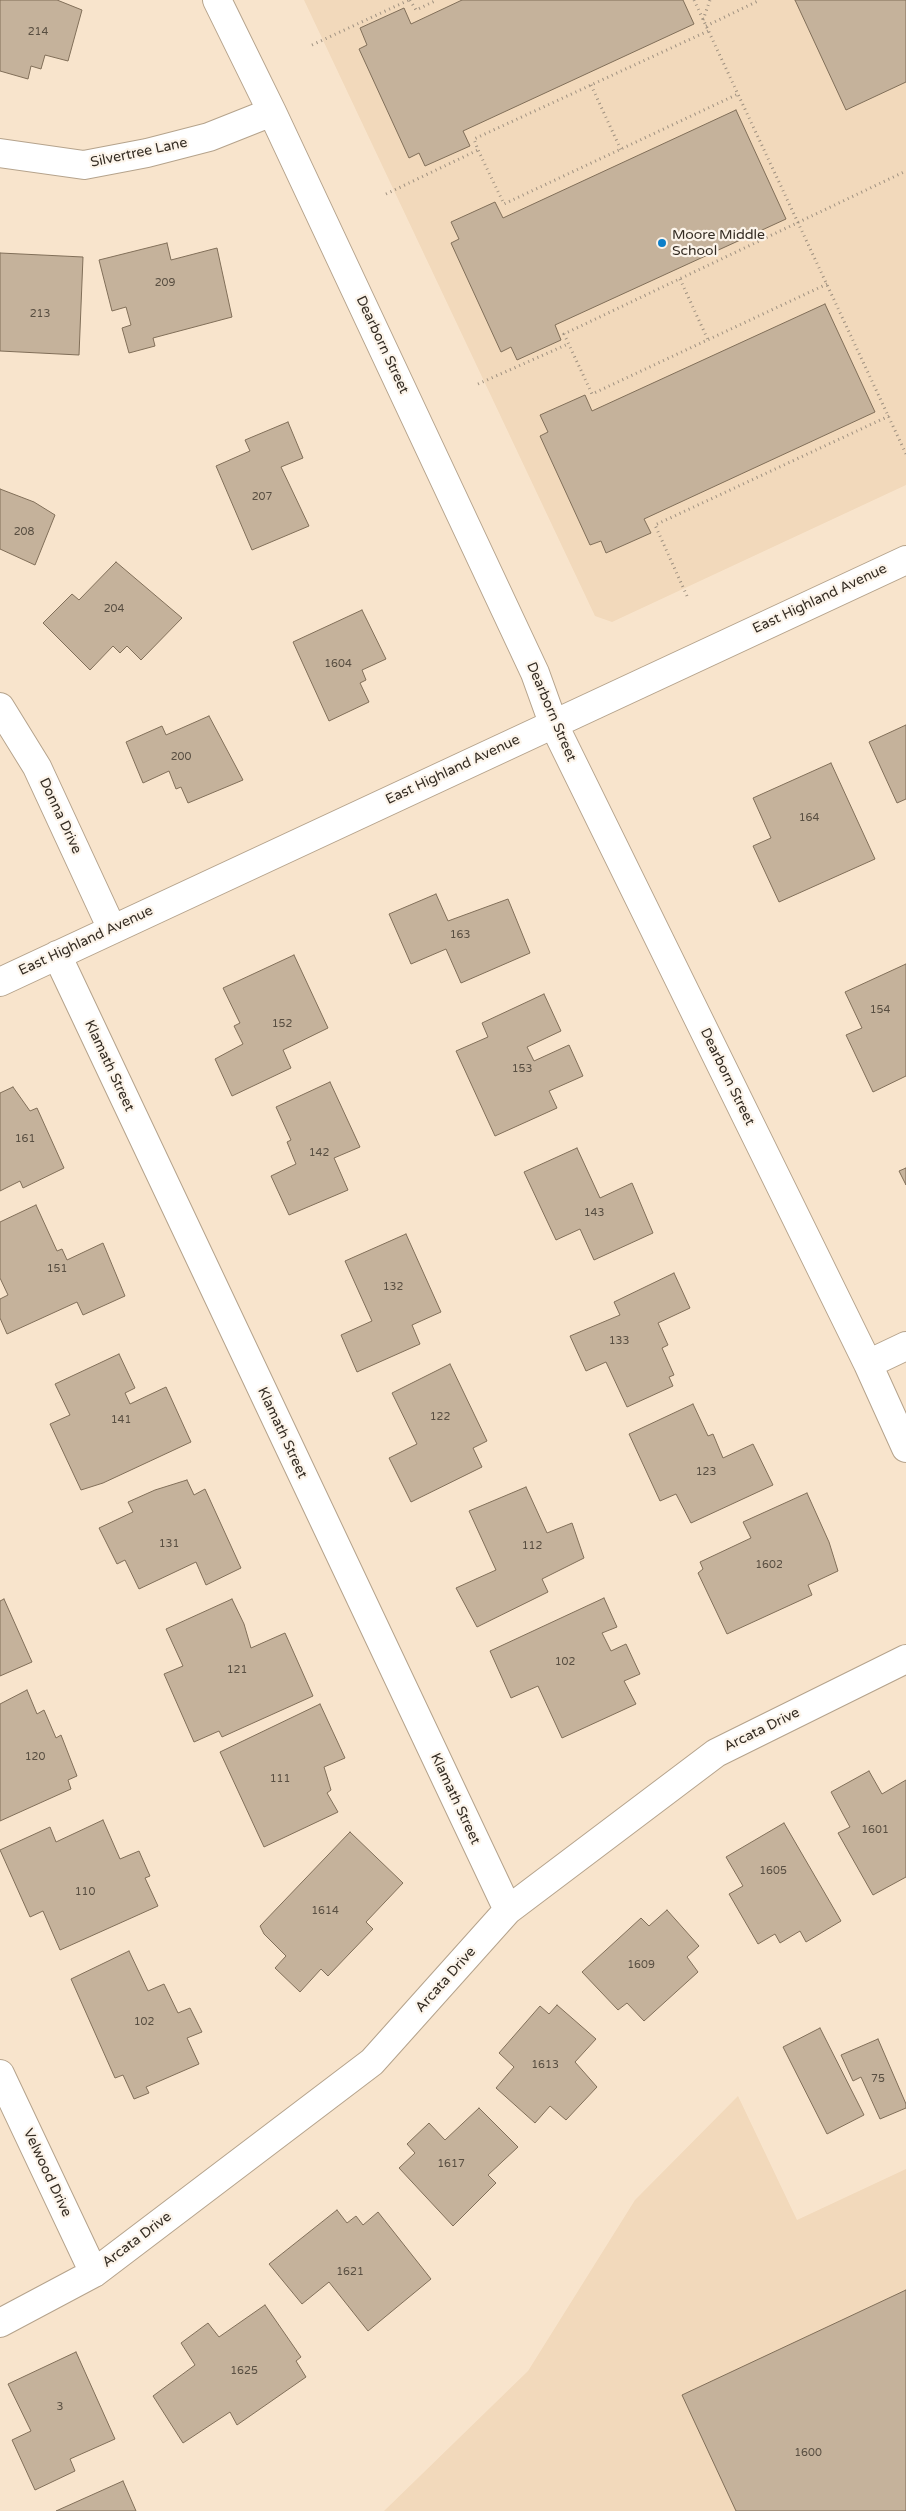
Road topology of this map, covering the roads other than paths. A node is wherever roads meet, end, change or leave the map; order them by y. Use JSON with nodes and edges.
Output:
{"nodes":[{"id":1,"x":217,"y":0,"type":"edge"},
{"id":2,"x":272,"y":112,"type":"junction"},
{"id":3,"x":0,"y":153,"type":"edge"},
{"id":4,"x":906,"y":560,"type":"edge"},
{"id":5,"x":0,"y":707,"type":"edge"},
{"id":6,"x":553,"y":723,"type":"junction"},
{"id":7,"x":112,"y":929,"type":"junction"},
{"id":8,"x":57,"y":955,"type":"junction"},
{"id":9,"x":0,"y":982,"type":"edge"},
{"id":10,"x":906,"y":1346,"type":"edge"},
{"id":11,"x":868,"y":1364,"type":"junction"},
{"id":12,"x":906,"y":1448,"type":"edge"},
{"id":13,"x":906,"y":1659,"type":"edge"},
{"id":14,"x":508,"y":1910,"type":"junction"},
{"id":15,"x":0,"y":2074,"type":"edge"},
{"id":16,"x":94,"y":2273,"type":"junction"},
{"id":17,"x":0,"y":2323,"type":"edge"}],
"edges":[{"from":1,"to":2,"type":"street","name":"Dearborn Street"},
{"from":2,"to":3,"type":"street","name":"Silvertree Lane"},
{"from":2,"to":6,"type":"street","name":"Dearborn Street"},
{"from":4,"to":6,"type":"street","name":"East Highland Avenue"},
{"from":5,"to":7,"type":"street","name":"Donna Drive"},
{"from":6,"to":7,"type":"street","name":"East Highland Avenue"},
{"from":6,"to":11,"type":"street","name":"Dearborn Street"},
{"from":7,"to":8,"type":"street","name":"East Highland Avenue"},
{"from":8,"to":9,"type":"street","name":"East Highland Avenue"},
{"from":8,"to":14,"type":"street","name":"Klamath Street"},
{"from":10,"to":11,"type":"street"},
{"from":11,"to":12,"type":"street","name":"Dearborn Street"},
{"from":13,"to":14,"type":"street","name":"Arcata Drive"},
{"from":14,"to":16,"type":"street","name":"Arcata Drive"},
{"from":15,"to":16,"type":"street","name":"Velwood Drive"},
{"from":16,"to":17,"type":"street","name":"Arcata Drive"}]}
